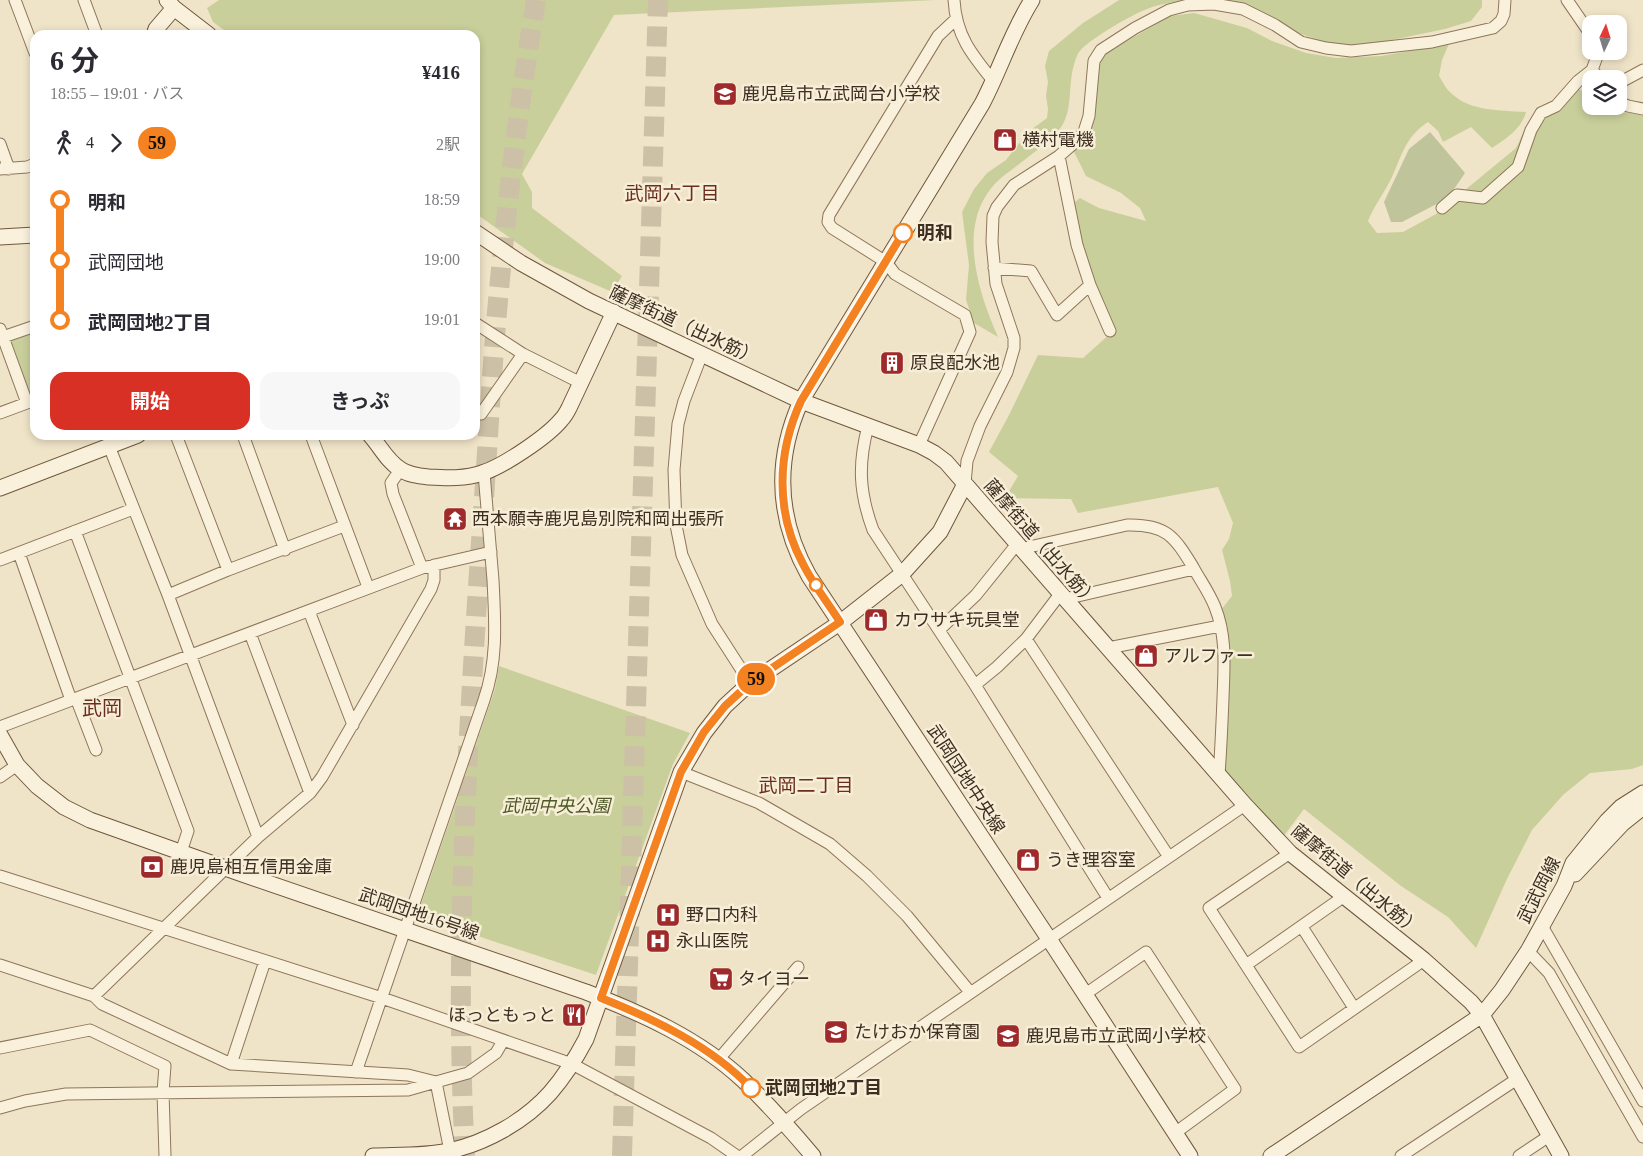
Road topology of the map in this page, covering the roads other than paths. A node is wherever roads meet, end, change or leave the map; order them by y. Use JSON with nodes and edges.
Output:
{"nodes":[{"id":1,"x":15,"y":0,"type":"edge"},
{"id":2,"x":84,"y":0,"type":"edge"},
{"id":3,"x":954,"y":0,"type":"edge"},
{"id":4,"x":1032,"y":0,"type":"edge"},
{"id":5,"x":1505,"y":0,"type":"edge"},
{"id":6,"x":1567,"y":0,"type":"edge"},
{"id":7,"x":170,"y":4,"type":"edge"},
{"id":8,"x":956,"y":19,"type":"junction"},
{"id":9,"x":1582,"y":22,"type":"edge"},
{"id":10,"x":96,"y":30,"type":"edge"},
{"id":11,"x":156,"y":30,"type":"edge"},
{"id":12,"x":203,"y":30,"type":"edge"},
{"id":13,"x":30,"y":40,"type":"edge"},
{"id":14,"x":1643,"y":70,"type":"edge"},
{"id":15,"x":1582,"y":79,"type":"edge"},
{"id":16,"x":1627,"y":79,"type":"edge"},
{"id":17,"x":994,"y":82,"type":"junction"},
{"id":18,"x":1627,"y":106,"type":"edge"},
{"id":19,"x":1643,"y":109,"type":"edge"},
{"id":20,"x":0,"y":144,"type":"edge"},
{"id":21,"x":1059,"y":156,"type":"junction"},
{"id":22,"x":30,"y":166,"type":"edge"},
{"id":23,"x":5,"y":169,"type":"edge"},
{"id":24,"x":1442,"y":208,"type":"dead end"},
{"id":25,"x":480,"y":235,"type":"edge"},
{"id":26,"x":0,"y":238,"type":"edge"},
{"id":27,"x":30,"y":239,"type":"edge"},
{"id":28,"x":886,"y":262,"type":"junction"},
{"id":29,"x":994,"y":268,"type":"junction"},
{"id":30,"x":1090,"y":285,"type":"junction"},
{"id":31,"x":614,"y":312,"type":"junction"},
{"id":32,"x":480,"y":326,"type":"edge"},
{"id":33,"x":30,"y":327,"type":"edge"},
{"id":34,"x":1110,"y":331,"type":"dead end"},
{"id":35,"x":2,"y":333,"type":"edge"},
{"id":36,"x":523,"y":354,"type":"junction"},
{"id":37,"x":702,"y":354,"type":"junction"},
{"id":38,"x":581,"y":384,"type":"junction"},
{"id":39,"x":30,"y":399,"type":"edge"},
{"id":40,"x":30,"y":401,"type":"edge"},
{"id":41,"x":801,"y":401,"type":"junction"},
{"id":42,"x":0,"y":413,"type":"edge"},
{"id":43,"x":480,"y":414,"type":"edge"},
{"id":44,"x":868,"y":426,"type":"junction"},
{"id":45,"x":125,"y":440,"type":"edge"},
{"id":46,"x":178,"y":440,"type":"edge"},
{"id":47,"x":245,"y":440,"type":"edge"},
{"id":48,"x":313,"y":440,"type":"edge"},
{"id":49,"x":374,"y":440,"type":"edge"},
{"id":50,"x":919,"y":445,"type":"junction"},
{"id":51,"x":109,"y":446,"type":"junction"},
{"id":52,"x":400,"y":470,"type":"junction"},
{"id":53,"x":484,"y":473,"type":"junction"},
{"id":54,"x":965,"y":484,"type":"junction"},
{"id":55,"x":0,"y":488,"type":"edge"},
{"id":56,"x":133,"y":509,"type":"junction"},
{"id":57,"x":344,"y":526,"type":"junction"},
{"id":58,"x":75,"y":531,"type":"junction"},
{"id":59,"x":1018,"y":546,"type":"junction"},
{"id":60,"x":285,"y":550,"type":"junction"},
{"id":61,"x":491,"y":552,"type":"junction"},
{"id":62,"x":19,"y":553,"type":"junction"},
{"id":63,"x":0,"y":560,"type":"edge"},
{"id":64,"x":434,"y":565,"type":"junction"},
{"id":65,"x":422,"y":568,"type":"junction"},
{"id":66,"x":1194,"y":569,"type":"junction"},
{"id":67,"x":228,"y":570,"type":"junction"},
{"id":68,"x":902,"y":574,"type":"junction"},
{"id":69,"x":368,"y":587,"type":"junction"},
{"id":70,"x":168,"y":595,"type":"junction"},
{"id":71,"x":1063,"y":597,"type":"junction"},
{"id":72,"x":309,"y":611,"type":"junction"},
{"id":73,"x":840,"y":622,"type":"junction"},
{"id":74,"x":1220,"y":626,"type":"junction"},
{"id":75,"x":939,"y":630,"type":"junction"},
{"id":76,"x":250,"y":633,"type":"junction"},
{"id":77,"x":1026,"y":639,"type":"junction"},
{"id":78,"x":1108,"y":648,"type":"junction"},
{"id":79,"x":190,"y":655,"type":"junction"},
{"id":80,"x":130,"y":678,"type":"junction"},
{"id":81,"x":750,"y":683,"type":"junction"},
{"id":82,"x":975,"y":685,"type":"junction"},
{"id":83,"x":73,"y":699,"type":"junction"},
{"id":84,"x":353,"y":725,"type":"junction"},
{"id":85,"x":0,"y":727,"type":"edge"},
{"id":86,"x":0,"y":736,"type":"edge"},
{"id":87,"x":96,"y":750,"type":"dead end"},
{"id":88,"x":17,"y":765,"type":"junction"},
{"id":89,"x":681,"y":772,"type":"junction"},
{"id":90,"x":1219,"y":774,"type":"junction"},
{"id":91,"x":0,"y":777,"type":"edge"},
{"id":92,"x":310,"y":793,"type":"junction"},
{"id":93,"x":1643,"y":793,"type":"edge"},
{"id":94,"x":1245,"y":805,"type":"junction"},
{"id":95,"x":1643,"y":807,"type":"edge"},
{"id":96,"x":258,"y":836,"type":"junction"},
{"id":97,"x":181,"y":852,"type":"junction"},
{"id":98,"x":1290,"y":853,"type":"junction"},
{"id":99,"x":1169,"y":857,"type":"junction"},
{"id":100,"x":225,"y":868,"type":"junction"},
{"id":101,"x":0,"y":876,"type":"edge"},
{"id":102,"x":1564,"y":886,"type":"junction"},
{"id":103,"x":1343,"y":897,"type":"junction"},
{"id":104,"x":1108,"y":898,"type":"junction"},
{"id":105,"x":1542,"y":926,"type":"junction"},
{"id":106,"x":164,"y":927,"type":"junction"},
{"id":107,"x":1302,"y":927,"type":"junction"},
{"id":108,"x":405,"y":929,"type":"junction"},
{"id":109,"x":1049,"y":939,"type":"junction"},
{"id":110,"x":1528,"y":951,"type":"junction"},
{"id":111,"x":1424,"y":960,"type":"junction"},
{"id":112,"x":265,"y":962,"type":"junction"},
{"id":113,"x":1246,"y":965,"type":"junction"},
{"id":114,"x":0,"y":966,"type":"edge"},
{"id":115,"x":798,"y":967,"type":"dead end"},
{"id":116,"x":970,"y":992,"type":"junction"},
{"id":117,"x":1084,"y":995,"type":"junction"},
{"id":118,"x":94,"y":996,"type":"junction"},
{"id":119,"x":382,"y":998,"type":"junction"},
{"id":120,"x":601,"y":998,"type":"junction"},
{"id":121,"x":1354,"y":1008,"type":"junction"},
{"id":122,"x":1482,"y":1015,"type":"junction"},
{"id":123,"x":503,"y":1041,"type":"junction"},
{"id":124,"x":0,"y":1048,"type":"edge"},
{"id":125,"x":718,"y":1060,"type":"junction"},
{"id":126,"x":231,"y":1064,"type":"junction"},
{"id":127,"x":572,"y":1064,"type":"junction"},
{"id":128,"x":356,"y":1072,"type":"junction"},
{"id":129,"x":1517,"y":1078,"type":"junction"},
{"id":130,"x":436,"y":1082,"type":"junction"},
{"id":131,"x":163,"y":1092,"type":"junction"},
{"id":132,"x":1643,"y":1101,"type":"edge"},
{"id":133,"x":0,"y":1108,"type":"edge"},
{"id":134,"x":1639,"y":1120,"type":"edge"},
{"id":135,"x":783,"y":1122,"type":"junction"},
{"id":136,"x":1175,"y":1133,"type":"junction"},
{"id":137,"x":1549,"y":1136,"type":"junction"},
{"id":138,"x":1643,"y":1136,"type":"edge"},
{"id":139,"x":450,"y":1151,"type":"junction"},
{"id":140,"x":165,"y":1156,"type":"edge"},
{"id":141,"x":373,"y":1156,"type":"edge"},
{"id":142,"x":737,"y":1156,"type":"edge"},
{"id":143,"x":742,"y":1156,"type":"edge"},
{"id":144,"x":813,"y":1156,"type":"edge"},
{"id":145,"x":1190,"y":1156,"type":"edge"},
{"id":146,"x":1271,"y":1156,"type":"edge"},
{"id":147,"x":1401,"y":1156,"type":"edge"},
{"id":148,"x":1519,"y":1156,"type":"edge"},
{"id":149,"x":1561,"y":1156,"type":"edge"}],
"edges":[{"from":1,"to":13,"type":"street"},
{"from":2,"to":10,"type":"street"},
{"from":3,"to":8,"type":"street"},
{"from":4,"to":17,"type":"street","name":"武岡団地中央線"},
{"from":5,"to":21,"type":"street"},
{"from":6,"to":9,"type":"street"},
{"from":7,"to":11,"type":"street"},
{"from":7,"to":12,"type":"street"},
{"from":8,"to":17,"type":"street"},
{"from":8,"to":28,"type":"street"},
{"from":14,"to":16,"type":"street"},
{"from":15,"to":24,"type":"street"},
{"from":17,"to":28,"type":"street","name":"武岡団地中央線"},
{"from":18,"to":19,"type":"street"},
{"from":20,"to":23,"type":"street"},
{"from":21,"to":29,"type":"street"},
{"from":21,"to":30,"type":"street"},
{"from":22,"to":23,"type":"street"},
{"from":25,"to":31,"type":"street","name":"薩摩街道（出水筋）"},
{"from":26,"to":27,"type":"street"},
{"from":28,"to":41,"type":"street","name":"武岡団地中央線"},
{"from":28,"to":50,"type":"street"},
{"from":29,"to":30,"type":"street"},
{"from":29,"to":54,"type":"street"},
{"from":30,"to":34,"type":"street"},
{"from":31,"to":37,"type":"street","name":"薩摩街道（出水筋）"},
{"from":31,"to":38,"type":"street"},
{"from":32,"to":36,"type":"street"},
{"from":33,"to":35,"type":"street"},
{"from":35,"to":39,"type":"street"},
{"from":36,"to":38,"type":"street"},
{"from":36,"to":43,"type":"street"},
{"from":37,"to":41,"type":"street","name":"薩摩街道（出水筋）"},
{"from":37,"to":81,"type":"street"},
{"from":38,"to":53,"type":"street"},
{"from":40,"to":42,"type":"street"},
{"from":41,"to":44,"type":"street","name":"薩摩街道（出水筋）"},
{"from":41,"to":73,"type":"street","name":"武岡団地中央線"},
{"from":44,"to":50,"type":"street","name":"薩摩街道（出水筋）"},
{"from":44,"to":68,"type":"street"},
{"from":45,"to":51,"type":"street"},
{"from":46,"to":67,"type":"street"},
{"from":47,"to":60,"type":"street"},
{"from":48,"to":57,"type":"street"},
{"from":49,"to":52,"type":"street"},
{"from":50,"to":54,"type":"street","name":"薩摩街道（出水筋）"},
{"from":51,"to":55,"type":"street"},
{"from":51,"to":56,"type":"street"},
{"from":52,"to":53,"type":"street"},
{"from":52,"to":65,"type":"street"},
{"from":53,"to":61,"type":"street"},
{"from":54,"to":59,"type":"street","name":"薩摩街道（出水筋）"},
{"from":54,"to":68,"type":"street"},
{"from":56,"to":58,"type":"street"},
{"from":56,"to":70,"type":"street"},
{"from":57,"to":60,"type":"street"},
{"from":57,"to":69,"type":"street"},
{"from":58,"to":62,"type":"street"},
{"from":58,"to":80,"type":"street"},
{"from":59,"to":66,"type":"street"},
{"from":59,"to":71,"type":"street","name":"薩摩街道（出水筋）"},
{"from":59,"to":75,"type":"street"},
{"from":60,"to":67,"type":"street"},
{"from":61,"to":64,"type":"street"},
{"from":61,"to":108,"type":"street"},
{"from":62,"to":63,"type":"street"},
{"from":62,"to":83,"type":"street"},
{"from":64,"to":65,"type":"street"},
{"from":64,"to":84,"type":"street"},
{"from":65,"to":69,"type":"street"},
{"from":66,"to":71,"type":"street"},
{"from":66,"to":74,"type":"street"},
{"from":67,"to":70,"type":"street"},
{"from":68,"to":73,"type":"street"},
{"from":68,"to":75,"type":"street"},
{"from":69,"to":72,"type":"street"},
{"from":70,"to":79,"type":"street"},
{"from":71,"to":77,"type":"street"},
{"from":71,"to":78,"type":"street","name":"薩摩街道（出水筋）"},
{"from":72,"to":76,"type":"street"},
{"from":72,"to":84,"type":"street"},
{"from":73,"to":81,"type":"street"},
{"from":73,"to":109,"type":"street","name":"武岡団地中央線"},
{"from":74,"to":78,"type":"street"},
{"from":74,"to":90,"type":"street"},
{"from":75,"to":82,"type":"street"},
{"from":76,"to":79,"type":"street"},
{"from":76,"to":92,"type":"street"},
{"from":77,"to":82,"type":"street"},
{"from":77,"to":99,"type":"street"},
{"from":78,"to":90,"type":"street","name":"薩摩街道（出水筋）"},
{"from":79,"to":80,"type":"street"},
{"from":79,"to":96,"type":"street"},
{"from":80,"to":83,"type":"street"},
{"from":80,"to":97,"type":"street"},
{"from":81,"to":89,"type":"street"},
{"from":82,"to":104,"type":"street"},
{"from":83,"to":85,"type":"street"},
{"from":83,"to":87,"type":"street"},
{"from":84,"to":92,"type":"street"},
{"from":86,"to":88,"type":"street","name":"武岡団地16号線"},
{"from":88,"to":91,"type":"street"},
{"from":88,"to":97,"type":"street","name":"武岡団地16号線"},
{"from":89,"to":116,"type":"street"},
{"from":89,"to":120,"type":"street"},
{"from":90,"to":94,"type":"street","name":"薩摩街道（出水筋）"},
{"from":92,"to":96,"type":"street"},
{"from":93,"to":102,"type":"street","name":"武武岡線"},
{"from":94,"to":98,"type":"street","name":"薩摩街道（出水筋）"},
{"from":94,"to":99,"type":"street"},
{"from":95,"to":102,"type":"street"},
{"from":96,"to":100,"type":"street"},
{"from":97,"to":100,"type":"street","name":"武岡団地16号線"},
{"from":98,"to":103,"type":"street","name":"薩摩街道（出水筋）"},
{"from":98,"to":113,"type":"street"},
{"from":99,"to":104,"type":"street"},
{"from":100,"to":106,"type":"street"},
{"from":100,"to":108,"type":"street","name":"武岡団地16号線"},
{"from":101,"to":106,"type":"street"},
{"from":102,"to":105,"type":"street","name":"武武岡線"},
{"from":103,"to":107,"type":"street"},
{"from":103,"to":111,"type":"street","name":"薩摩街道（出水筋）"},
{"from":104,"to":109,"type":"street"},
{"from":105,"to":110,"type":"street","name":"武武岡線"},
{"from":105,"to":132,"type":"street"},
{"from":106,"to":112,"type":"street"},
{"from":106,"to":118,"type":"street"},
{"from":107,"to":113,"type":"street"},
{"from":107,"to":121,"type":"street"},
{"from":108,"to":119,"type":"street"},
{"from":108,"to":120,"type":"street","name":"武岡団地16号線"},
{"from":109,"to":116,"type":"street"},
{"from":109,"to":117,"type":"street","name":"武岡団地中央線"},
{"from":110,"to":122,"type":"street","name":"武武岡線"},
{"from":110,"to":134,"type":"street"},
{"from":111,"to":121,"type":"street"},
{"from":111,"to":122,"type":"street","name":"薩摩街道（出水筋）"},
{"from":112,"to":119,"type":"street"},
{"from":112,"to":126,"type":"street"},
{"from":113,"to":121,"type":"street"},
{"from":114,"to":118,"type":"street"},
{"from":115,"to":125,"type":"street"},
{"from":116,"to":135,"type":"street"},
{"from":117,"to":136,"type":"street","name":"武岡団地中央線"},
{"from":117,"to":136,"type":"street"},
{"from":118,"to":126,"type":"street"},
{"from":119,"to":123,"type":"street"},
{"from":119,"to":128,"type":"street"},
{"from":120,"to":125,"type":"street","name":"武岡団地16号線"},
{"from":120,"to":127,"type":"street"},
{"from":122,"to":129,"type":"street","name":"薩摩街道（出水筋）"},
{"from":122,"to":146,"type":"street","name":"武武岡線"},
{"from":123,"to":127,"type":"street"},
{"from":123,"to":130,"type":"street"},
{"from":124,"to":131,"type":"street"},
{"from":125,"to":135,"type":"street","name":"武岡団地16号線"},
{"from":126,"to":128,"type":"street"},
{"from":127,"to":139,"type":"street"},
{"from":127,"to":142,"type":"street"},
{"from":128,"to":130,"type":"street"},
{"from":129,"to":137,"type":"street","name":"薩摩街道（出水筋）"},
{"from":129,"to":147,"type":"street"},
{"from":130,"to":131,"type":"street"},
{"from":130,"to":139,"type":"street"},
{"from":131,"to":133,"type":"street"},
{"from":131,"to":140,"type":"street"},
{"from":134,"to":138,"type":"street"},
{"from":135,"to":143,"type":"street"},
{"from":135,"to":144,"type":"street","name":"武岡団地16号線"},
{"from":136,"to":145,"type":"street","name":"武岡団地中央線"},
{"from":137,"to":148,"type":"street"},
{"from":137,"to":149,"type":"street","name":"薩摩街道（出水筋）"},
{"from":139,"to":141,"type":"street"}]}
